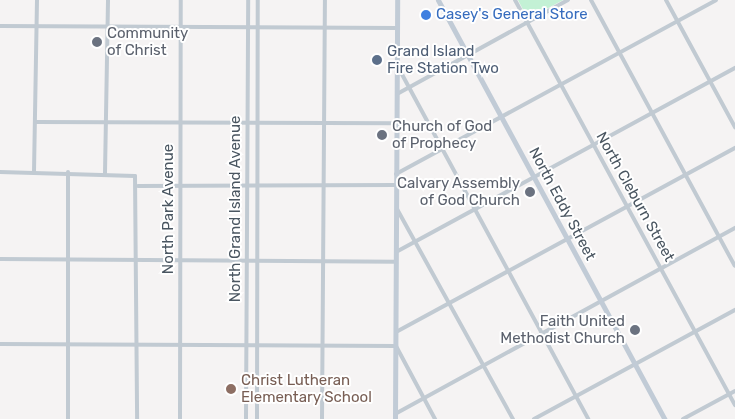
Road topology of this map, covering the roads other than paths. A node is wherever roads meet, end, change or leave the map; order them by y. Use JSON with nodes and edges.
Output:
{"nodes":[{"id":1,"x":37,"y":0,"type":"edge"},
{"id":2,"x":108,"y":0,"type":"edge"},
{"id":3,"x":181,"y":0,"type":"edge"},
{"id":4,"x":248,"y":0,"type":"edge"},
{"id":5,"x":258,"y":0,"type":"edge"},
{"id":6,"x":325,"y":0,"type":"edge"},
{"id":7,"x":397,"y":0,"type":"edge"},
{"id":8,"x":438,"y":0,"type":"edge"},
{"id":9,"x":515,"y":0,"type":"edge"},
{"id":10,"x":568,"y":0,"type":"edge"},
{"id":11,"x":591,"y":0,"type":"edge"},
{"id":12,"x":666,"y":0,"type":"edge"},
{"id":13,"x":716,"y":0,"type":"edge"},
{"id":14,"x":678,"y":22,"type":"junction"},
{"id":15,"x":527,"y":23,"type":"junction"},
{"id":16,"x":0,"y":26,"type":"edge"},
{"id":17,"x":37,"y":26,"type":"junction"},
{"id":18,"x":108,"y":27,"type":"junction"},
{"id":19,"x":181,"y":27,"type":"junction"},
{"id":20,"x":248,"y":27,"type":"junction"},
{"id":21,"x":258,"y":27,"type":"junction"},
{"id":22,"x":325,"y":27,"type":"junction"},
{"id":23,"x":397,"y":28,"type":"junction"},
{"id":24,"x":620,"y":54,"type":"junction"},
{"id":25,"x":468,"y":55,"type":"junction"},
{"id":26,"x":396,"y":64,"type":"junction"},
{"id":27,"x":735,"y":68,"type":"edge"},
{"id":28,"x":710,"y":82,"type":"junction"},
{"id":29,"x":561,"y":86,"type":"junction"},
{"id":30,"x":409,"y":88,"type":"junction"},
{"id":31,"x":397,"y":94,"type":"junction"},
{"id":32,"x":653,"y":114,"type":"junction"},
{"id":33,"x":502,"y":118,"type":"junction"},
{"id":34,"x":36,"y":122,"type":"junction"},
{"id":35,"x":108,"y":122,"type":"junction"},
{"id":36,"x":180,"y":122,"type":"junction"},
{"id":37,"x":248,"y":122,"type":"junction"},
{"id":38,"x":258,"y":122,"type":"junction"},
{"id":39,"x":325,"y":123,"type":"junction"},
{"id":40,"x":397,"y":123,"type":"junction"},
{"id":41,"x":735,"y":127,"type":"edge"},
{"id":42,"x":594,"y":147,"type":"junction"},
{"id":43,"x":735,"y":148,"type":"edge"},
{"id":44,"x":441,"y":150,"type":"junction"},
{"id":45,"x":0,"y":172,"type":"edge"},
{"id":46,"x":34,"y":172,"type":"junction"},
{"id":47,"x":68,"y":172,"type":"junction"},
{"id":48,"x":105,"y":173,"type":"junction"},
{"id":49,"x":396,"y":174,"type":"junction"},
{"id":50,"x":686,"y":175,"type":"junction"},
{"id":51,"x":535,"y":180,"type":"junction"},
{"id":52,"x":396,"y":185,"type":"junction"},
{"id":53,"x":138,"y":186,"type":"junction"},
{"id":54,"x":180,"y":186,"type":"junction"},
{"id":55,"x":247,"y":186,"type":"junction"},
{"id":56,"x":258,"y":186,"type":"junction"},
{"id":57,"x":324,"y":186,"type":"junction"},
{"id":58,"x":628,"y":206,"type":"junction"},
{"id":59,"x":396,"y":207,"type":"junction"},
{"id":60,"x":475,"y":210,"type":"junction"},
{"id":61,"x":735,"y":228,"type":"edge"},
{"id":62,"x":719,"y":237,"type":"junction"},
{"id":63,"x":568,"y":240,"type":"junction"},
{"id":64,"x":415,"y":242,"type":"junction"},
{"id":65,"x":396,"y":252,"type":"junction"},
{"id":66,"x":0,"y":259,"type":"edge"},
{"id":67,"x":68,"y":260,"type":"junction"},
{"id":68,"x":138,"y":261,"type":"junction"},
{"id":69,"x":180,"y":261,"type":"junction"},
{"id":70,"x":247,"y":262,"type":"junction"},
{"id":71,"x":257,"y":262,"type":"junction"},
{"id":72,"x":324,"y":262,"type":"junction"},
{"id":73,"x":396,"y":262,"type":"junction"},
{"id":74,"x":735,"y":266,"type":"edge"},
{"id":75,"x":662,"y":268,"type":"junction"},
{"id":76,"x":509,"y":272,"type":"junction"},
{"id":77,"x":601,"y":301,"type":"junction"},
{"id":78,"x":449,"y":303,"type":"junction"},
{"id":79,"x":735,"y":310,"type":"edge"},
{"id":80,"x":696,"y":331,"type":"junction"},
{"id":81,"x":396,"y":332,"type":"junction"},
{"id":82,"x":542,"y":333,"type":"junction"},
{"id":83,"x":0,"y":344,"type":"edge"},
{"id":84,"x":68,"y":345,"type":"junction"},
{"id":85,"x":137,"y":345,"type":"junction"},
{"id":86,"x":180,"y":345,"type":"junction"},
{"id":87,"x":246,"y":346,"type":"junction"},
{"id":88,"x":257,"y":346,"type":"junction"},
{"id":89,"x":323,"y":346,"type":"junction"},
{"id":90,"x":396,"y":346,"type":"junction"},
{"id":91,"x":635,"y":364,"type":"junction"},
{"id":92,"x":483,"y":366,"type":"junction"},
{"id":93,"x":735,"y":391,"type":"edge"},
{"id":94,"x":729,"y":394,"type":"junction"},
{"id":95,"x":576,"y":396,"type":"junction"},
{"id":96,"x":424,"y":398,"type":"junction"},
{"id":97,"x":735,"y":405,"type":"edge"},
{"id":98,"x":395,"y":416,"type":"edge"},
{"id":99,"x":68,"y":419,"type":"edge"},
{"id":100,"x":137,"y":419,"type":"edge"},
{"id":101,"x":180,"y":419,"type":"edge"},
{"id":102,"x":246,"y":419,"type":"edge"},
{"id":103,"x":257,"y":419,"type":"edge"},
{"id":104,"x":322,"y":419,"type":"edge"},
{"id":105,"x":435,"y":419,"type":"edge"},
{"id":106,"x":513,"y":419,"type":"edge"},
{"id":107,"x":534,"y":419,"type":"edge"},
{"id":108,"x":588,"y":419,"type":"edge"},
{"id":109,"x":665,"y":419,"type":"edge"},
{"id":110,"x":683,"y":419,"type":"edge"}],
"edges":[{"from":1,"to":17,"type":"street"},
{"from":2,"to":18,"type":"street"},
{"from":3,"to":19,"type":"street","name":"North Park Avenue"},
{"from":4,"to":20,"type":"street","name":"North Grand Island Avenue"},
{"from":5,"to":21,"type":"street","name":"North Grand Island Avenue"},
{"from":6,"to":22,"type":"street"},
{"from":7,"to":23,"type":"main road"},
{"from":8,"to":25,"type":"main road","name":"North Eddy Street"},
{"from":9,"to":15,"type":"street","name":"North Cleburn Street"},
{"from":10,"to":15,"type":"street"},
{"from":11,"to":24,"type":"street"},
{"from":12,"to":14,"type":"street"},
{"from":13,"to":14,"type":"street"},
{"from":14,"to":24,"type":"street"},
{"from":14,"to":28,"type":"street"},
{"from":15,"to":25,"type":"street"},
{"from":15,"to":29,"type":"street","name":"North Cleburn Street"},
{"from":16,"to":17,"type":"street"},
{"from":17,"to":18,"type":"street"},
{"from":17,"to":34,"type":"street"},
{"from":18,"to":19,"type":"street"},
{"from":18,"to":35,"type":"street"},
{"from":19,"to":20,"type":"street"},
{"from":19,"to":36,"type":"street","name":"North Park Avenue"},
{"from":20,"to":21,"type":"street"},
{"from":20,"to":37,"type":"street","name":"North Grand Island Avenue"},
{"from":21,"to":22,"type":"street"},
{"from":21,"to":38,"type":"street","name":"North Grand Island Avenue"},
{"from":22,"to":23,"type":"street"},
{"from":22,"to":39,"type":"street"},
{"from":23,"to":26,"type":"main road"},
{"from":24,"to":29,"type":"street"},
{"from":24,"to":32,"type":"street"},
{"from":25,"to":30,"type":"street"},
{"from":25,"to":33,"type":"main road","name":"North Eddy Street"},
{"from":26,"to":30,"type":"street"},
{"from":26,"to":31,"type":"main road"},
{"from":27,"to":28,"type":"street"},
{"from":28,"to":32,"type":"street"},
{"from":28,"to":41,"type":"street"},
{"from":29,"to":33,"type":"street"},
{"from":29,"to":42,"type":"street","name":"North Cleburn Street"},
{"from":30,"to":31,"type":"street"},
{"from":30,"to":44,"type":"street"},
{"from":31,"to":40,"type":"main road"},
{"from":32,"to":42,"type":"street"},
{"from":32,"to":50,"type":"street"},
{"from":33,"to":44,"type":"street"},
{"from":33,"to":51,"type":"main road","name":"North Eddy Street"},
{"from":34,"to":35,"type":"street"},
{"from":34,"to":46,"type":"street"},
{"from":35,"to":36,"type":"street"},
{"from":35,"to":48,"type":"street"},
{"from":36,"to":37,"type":"street"},
{"from":36,"to":54,"type":"street","name":"North Park Avenue"},
{"from":37,"to":38,"type":"street"},
{"from":37,"to":55,"type":"street","name":"North Grand Island Avenue"},
{"from":38,"to":39,"type":"street"},
{"from":38,"to":56,"type":"street","name":"North Grand Island Avenue"},
{"from":39,"to":40,"type":"street"},
{"from":39,"to":57,"type":"street"},
{"from":40,"to":49,"type":"main road"},
{"from":42,"to":51,"type":"street"},
{"from":42,"to":58,"type":"street","name":"North Cleburn Street"},
{"from":43,"to":50,"type":"street"},
{"from":44,"to":49,"type":"street"},
{"from":44,"to":60,"type":"street"},
{"from":45,"to":46,"type":"street"},
{"from":46,"to":47,"type":"street"},
{"from":47,"to":48,"type":"street"},
{"from":47,"to":67,"type":"street"},
{"from":48,"to":53,"type":"street"},
{"from":49,"to":52,"type":"main road"},
{"from":50,"to":58,"type":"street"},
{"from":50,"to":62,"type":"street"},
{"from":51,"to":60,"type":"street"},
{"from":51,"to":63,"type":"main road","name":"North Eddy Street"},
{"from":52,"to":57,"type":"street"},
{"from":52,"to":59,"type":"main road"},
{"from":53,"to":54,"type":"street"},
{"from":53,"to":68,"type":"street"},
{"from":54,"to":55,"type":"street"},
{"from":54,"to":69,"type":"street","name":"North Park Avenue"},
{"from":55,"to":56,"type":"street"},
{"from":55,"to":70,"type":"street","name":"North Grand Island Avenue"},
{"from":56,"to":57,"type":"street"},
{"from":56,"to":71,"type":"street","name":"North Grand Island Avenue"},
{"from":57,"to":72,"type":"street"},
{"from":58,"to":63,"type":"street"},
{"from":58,"to":75,"type":"street","name":"North Cleburn Street"},
{"from":59,"to":64,"type":"street"},
{"from":59,"to":65,"type":"main road"},
{"from":60,"to":64,"type":"street"},
{"from":60,"to":76,"type":"street"},
{"from":61,"to":62,"type":"street"},
{"from":62,"to":74,"type":"street"},
{"from":62,"to":75,"type":"street"},
{"from":63,"to":76,"type":"street"},
{"from":63,"to":77,"type":"main road","name":"North Eddy Street"},
{"from":64,"to":65,"type":"street"},
{"from":64,"to":78,"type":"street"},
{"from":65,"to":73,"type":"main road"},
{"from":66,"to":67,"type":"street"},
{"from":67,"to":68,"type":"street"},
{"from":67,"to":84,"type":"street"},
{"from":68,"to":69,"type":"street"},
{"from":68,"to":85,"type":"street"},
{"from":69,"to":70,"type":"street"},
{"from":69,"to":86,"type":"street","name":"North Park Avenue"},
{"from":70,"to":71,"type":"street"},
{"from":70,"to":87,"type":"street","name":"North Grand Island Avenue"},
{"from":71,"to":72,"type":"street"},
{"from":71,"to":88,"type":"street","name":"North Grand Island Avenue"},
{"from":72,"to":73,"type":"street"},
{"from":72,"to":89,"type":"street"},
{"from":73,"to":81,"type":"main road"},
{"from":75,"to":77,"type":"street"},
{"from":75,"to":80,"type":"street","name":"North Cleburn Street"},
{"from":76,"to":78,"type":"street"},
{"from":76,"to":82,"type":"street"},
{"from":77,"to":82,"type":"street"},
{"from":77,"to":91,"type":"main road","name":"North Eddy Street"},
{"from":78,"to":81,"type":"street"},
{"from":78,"to":92,"type":"street"},
{"from":79,"to":80,"type":"street"},
{"from":80,"to":91,"type":"street"},
{"from":80,"to":94,"type":"street","name":"North Cleburn Street"},
{"from":81,"to":90,"type":"main road"},
{"from":82,"to":92,"type":"street"},
{"from":82,"to":95,"type":"street"},
{"from":83,"to":84,"type":"street"},
{"from":84,"to":85,"type":"street"},
{"from":84,"to":99,"type":"street"},
{"from":85,"to":86,"type":"street"},
{"from":85,"to":100,"type":"street"},
{"from":86,"to":87,"type":"street"},
{"from":86,"to":101,"type":"street","name":"North Park Avenue"},
{"from":87,"to":88,"type":"street"},
{"from":87,"to":102,"type":"street","name":"North Grand Island Avenue"},
{"from":88,"to":89,"type":"street"},
{"from":88,"to":103,"type":"street","name":"North Grand Island Avenue"},
{"from":89,"to":90,"type":"street"},
{"from":89,"to":104,"type":"street"},
{"from":90,"to":96,"type":"street"},
{"from":90,"to":98,"type":"main road"},
{"from":91,"to":95,"type":"street"},
{"from":91,"to":109,"type":"main road","name":"North Eddy Street"},
{"from":92,"to":96,"type":"street"},
{"from":92,"to":106,"type":"street"},
{"from":93,"to":94,"type":"street"},
{"from":94,"to":97,"type":"street","name":"North Cleburn Street"},
{"from":94,"to":110,"type":"street"},
{"from":95,"to":107,"type":"street"},
{"from":95,"to":108,"type":"street"},
{"from":96,"to":98,"type":"street"},
{"from":96,"to":105,"type":"street"}]}
